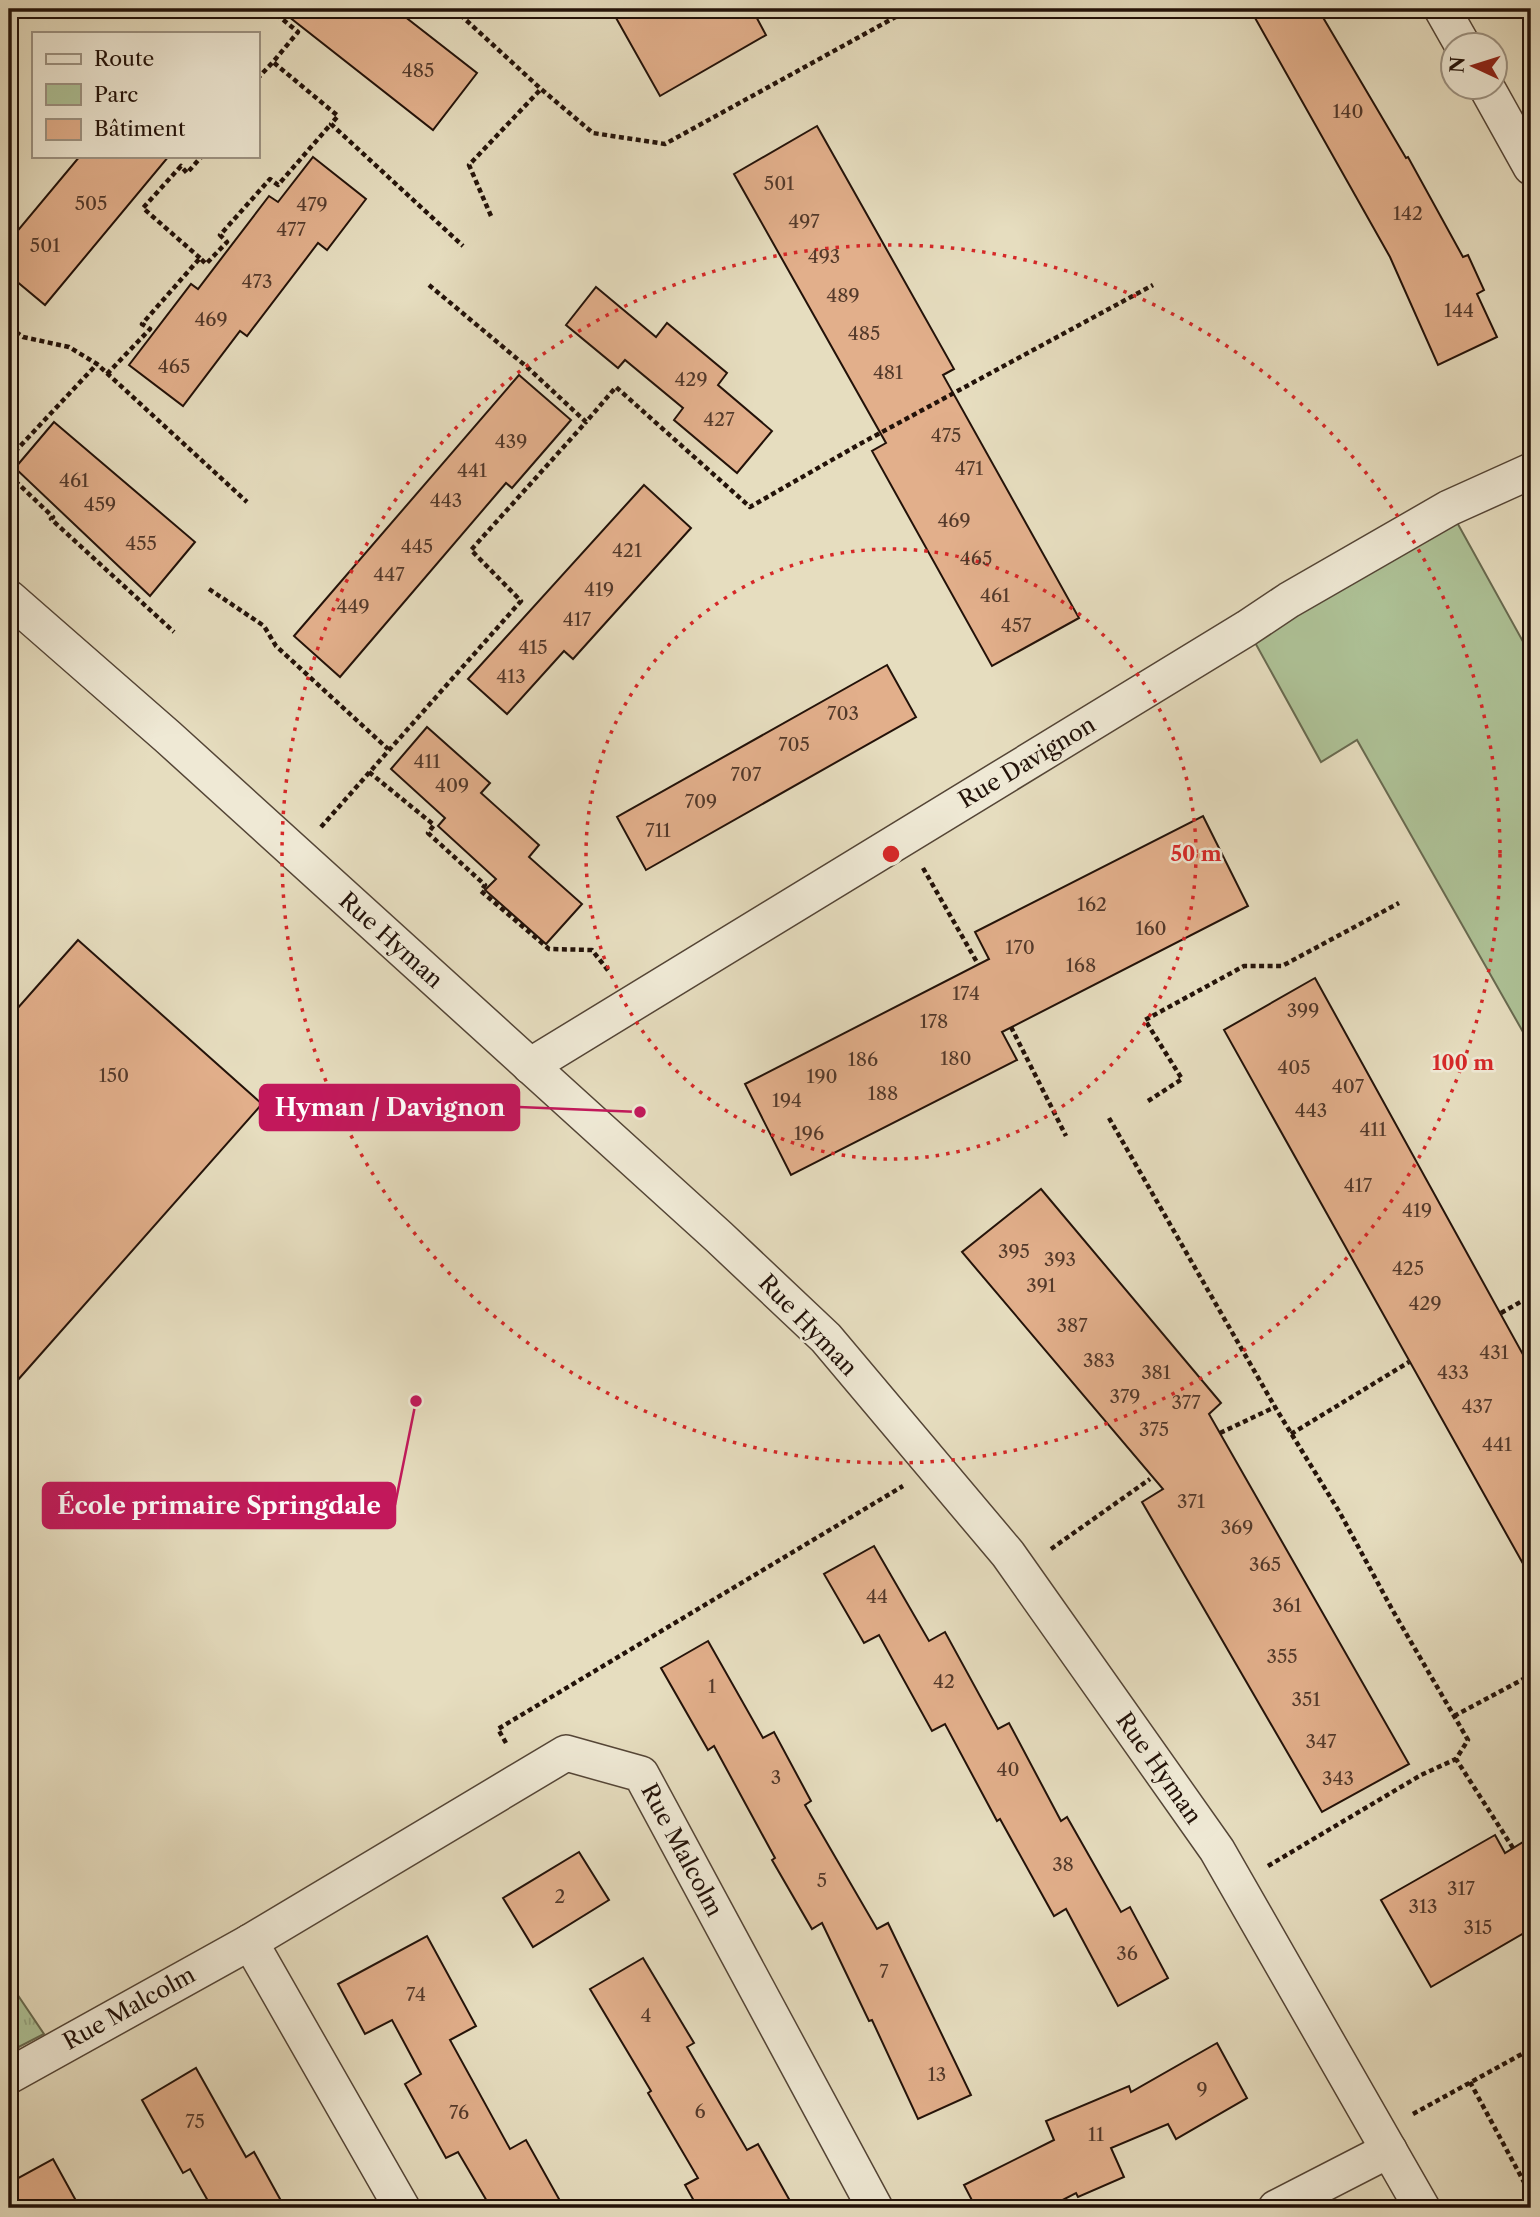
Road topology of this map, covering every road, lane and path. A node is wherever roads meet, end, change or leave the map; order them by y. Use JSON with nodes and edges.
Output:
{"nodes":[{"id":1,"x":270,"y":9,"type":"edge"},
{"id":2,"x":454,"y":9,"type":"edge"},
{"id":3,"x":910,"y":9,"type":"edge"},
{"id":4,"x":1442,"y":9,"type":"edge"},
{"id":5,"x":1455,"y":32,"type":"edge"},
{"id":6,"x":273,"y":62,"type":"junction"},
{"id":7,"x":259,"y":77,"type":"edge"},
{"id":8,"x":541,"y":89,"type":"junction"},
{"id":9,"x":1495,"y":102,"type":"edge"},
{"id":10,"x":331,"y":124,"type":"junction"},
{"id":11,"x":200,"y":158,"type":"edge"},
{"id":12,"x":1531,"y":166,"type":"edge"},
{"id":13,"x":491,"y":216,"type":"dead end"},
{"id":14,"x":463,"y":246,"type":"dead end"},
{"id":15,"x":200,"y":258,"type":"junction"},
{"id":16,"x":429,"y":285,"type":"dead end"},
{"id":17,"x":1153,"y":285,"type":"dead end"},
{"id":18,"x":9,"y":327,"type":"edge"},
{"id":19,"x":97,"y":364,"type":"junction"},
{"id":20,"x":107,"y":374,"type":"junction"},
{"id":21,"x":586,"y":422,"type":"junction"},
{"id":22,"x":9,"y":458,"type":"edge"},
{"id":23,"x":1531,"y":471,"type":"edge"},
{"id":24,"x":9,"y":475,"type":"edge"},
{"id":25,"x":247,"y":502,"type":"dead end"},
{"id":26,"x":209,"y":589,"type":"dead end"},
{"id":27,"x":9,"y":598,"type":"edge"},
{"id":28,"x":174,"y":632,"type":"dead end"},
{"id":29,"x":388,"y":749,"type":"junction"},
{"id":30,"x":369,"y":772,"type":"junction"},
{"id":31,"x":905,"y":837,"type":"junction"},
{"id":32,"x":297,"y":854,"type":"junction"},
{"id":33,"x":1399,"y":903,"type":"dead end"},
{"id":34,"x":978,"y":964,"type":"dead end"},
{"id":35,"x":614,"y":980,"type":"dead end"},
{"id":36,"x":1011,"y":1027,"type":"dead end"},
{"id":37,"x":530,"y":1066,"type":"junction"},
{"id":38,"x":1148,"y":1101,"type":"dead end"},
{"id":39,"x":1109,"y":1118,"type":"dead end"},
{"id":40,"x":1066,"y":1136,"type":"dead end"},
{"id":41,"x":1531,"y":1296,"type":"edge"},
{"id":42,"x":1501,"y":1313,"type":"dead end"},
{"id":43,"x":1409,"y":1362,"type":"dead end"},
{"id":44,"x":1275,"y":1407,"type":"junction"},
{"id":45,"x":1220,"y":1433,"type":"dead end"},
{"id":46,"x":1291,"y":1434,"type":"junction"},
{"id":47,"x":934,"y":1466,"type":"junction"},
{"id":48,"x":1150,"y":1479,"type":"dead end"},
{"id":49,"x":1020,"y":1571,"type":"junction"},
{"id":50,"x":1531,"y":1675,"type":"edge"},
{"id":51,"x":1454,"y":1716,"type":"junction"},
{"id":52,"x":1456,"y":1759,"type":"junction"},
{"id":53,"x":524,"y":1778,"type":"junction"},
{"id":54,"x":1513,"y":1848,"type":"dead end"},
{"id":55,"x":1237,"y":1885,"type":"junction"},
{"id":56,"x":250,"y":1942,"type":"junction"},
{"id":57,"x":1531,"y":2049,"type":"edge"},
{"id":58,"x":9,"y":2076,"type":"edge"},
{"id":59,"x":1470,"y":2082,"type":"junction"},
{"id":60,"x":1384,"y":2142,"type":"junction"},
{"id":61,"x":1531,"y":2195,"type":"edge"},
{"id":62,"x":402,"y":2208,"type":"edge"},
{"id":63,"x":875,"y":2208,"type":"edge"},
{"id":64,"x":1276,"y":2208,"type":"edge"},
{"id":65,"x":1422,"y":2208,"type":"edge"}],
"edges":[{"from":1,"to":6,"type":"path"},
{"from":2,"to":8,"type":"path"},
{"from":3,"to":8,"type":"path"},
{"from":4,"to":5,"type":"street"},
{"from":6,"to":7,"type":"path"},
{"from":6,"to":10,"type":"path"},
{"from":8,"to":13,"type":"path"},
{"from":9,"to":12,"type":"street"},
{"from":10,"to":14,"type":"path"},
{"from":10,"to":15,"type":"path"},
{"from":11,"to":15,"type":"path"},
{"from":15,"to":20,"type":"path"},
{"from":16,"to":21,"type":"path"},
{"from":17,"to":21,"type":"path"},
{"from":18,"to":19,"type":"path"},
{"from":19,"to":20,"type":"path"},
{"from":19,"to":22,"type":"path"},
{"from":20,"to":25,"type":"path"},
{"from":21,"to":29,"type":"path"},
{"from":23,"to":31,"type":"street","name":"Rue Davignon"},
{"from":24,"to":28,"type":"path"},
{"from":26,"to":29,"type":"path"},
{"from":27,"to":32,"type":"street","name":"Rue Hyman"},
{"from":29,"to":30,"type":"path"},
{"from":30,"to":32,"type":"path"},
{"from":30,"to":35,"type":"path"},
{"from":31,"to":34,"type":"path"},
{"from":31,"to":37,"type":"street","name":"Rue Davignon"},
{"from":32,"to":37,"type":"street","name":"Rue Hyman"},
{"from":33,"to":38,"type":"path"},
{"from":36,"to":40,"type":"path"},
{"from":37,"to":47,"type":"street","name":"Rue Hyman"},
{"from":39,"to":44,"type":"path"},
{"from":41,"to":42,"type":"path"},
{"from":43,"to":46,"type":"path"},
{"from":44,"to":45,"type":"path"},
{"from":44,"to":46,"type":"path"},
{"from":46,"to":51,"type":"path"},
{"from":47,"to":49,"type":"street","name":"Rue Hyman"},
{"from":47,"to":53,"type":"path"},
{"from":48,"to":49,"type":"path"},
{"from":49,"to":55,"type":"street","name":"Rue Hyman"},
{"from":50,"to":51,"type":"path"},
{"from":51,"to":52,"type":"path"},
{"from":52,"to":54,"type":"path"},
{"from":52,"to":55,"type":"path"},
{"from":53,"to":56,"type":"street","name":"Rue Malcolm"},
{"from":53,"to":63,"type":"street","name":"Rue Malcolm"},
{"from":55,"to":60,"type":"street","name":"Rue Hyman"},
{"from":56,"to":58,"type":"street","name":"Rue Malcolm"},
{"from":56,"to":62,"type":"street"},
{"from":57,"to":59,"type":"path"},
{"from":59,"to":60,"type":"path"},
{"from":59,"to":61,"type":"path"},
{"from":60,"to":64,"type":"street"},
{"from":60,"to":65,"type":"street","name":"Rue Hyman"}]}
